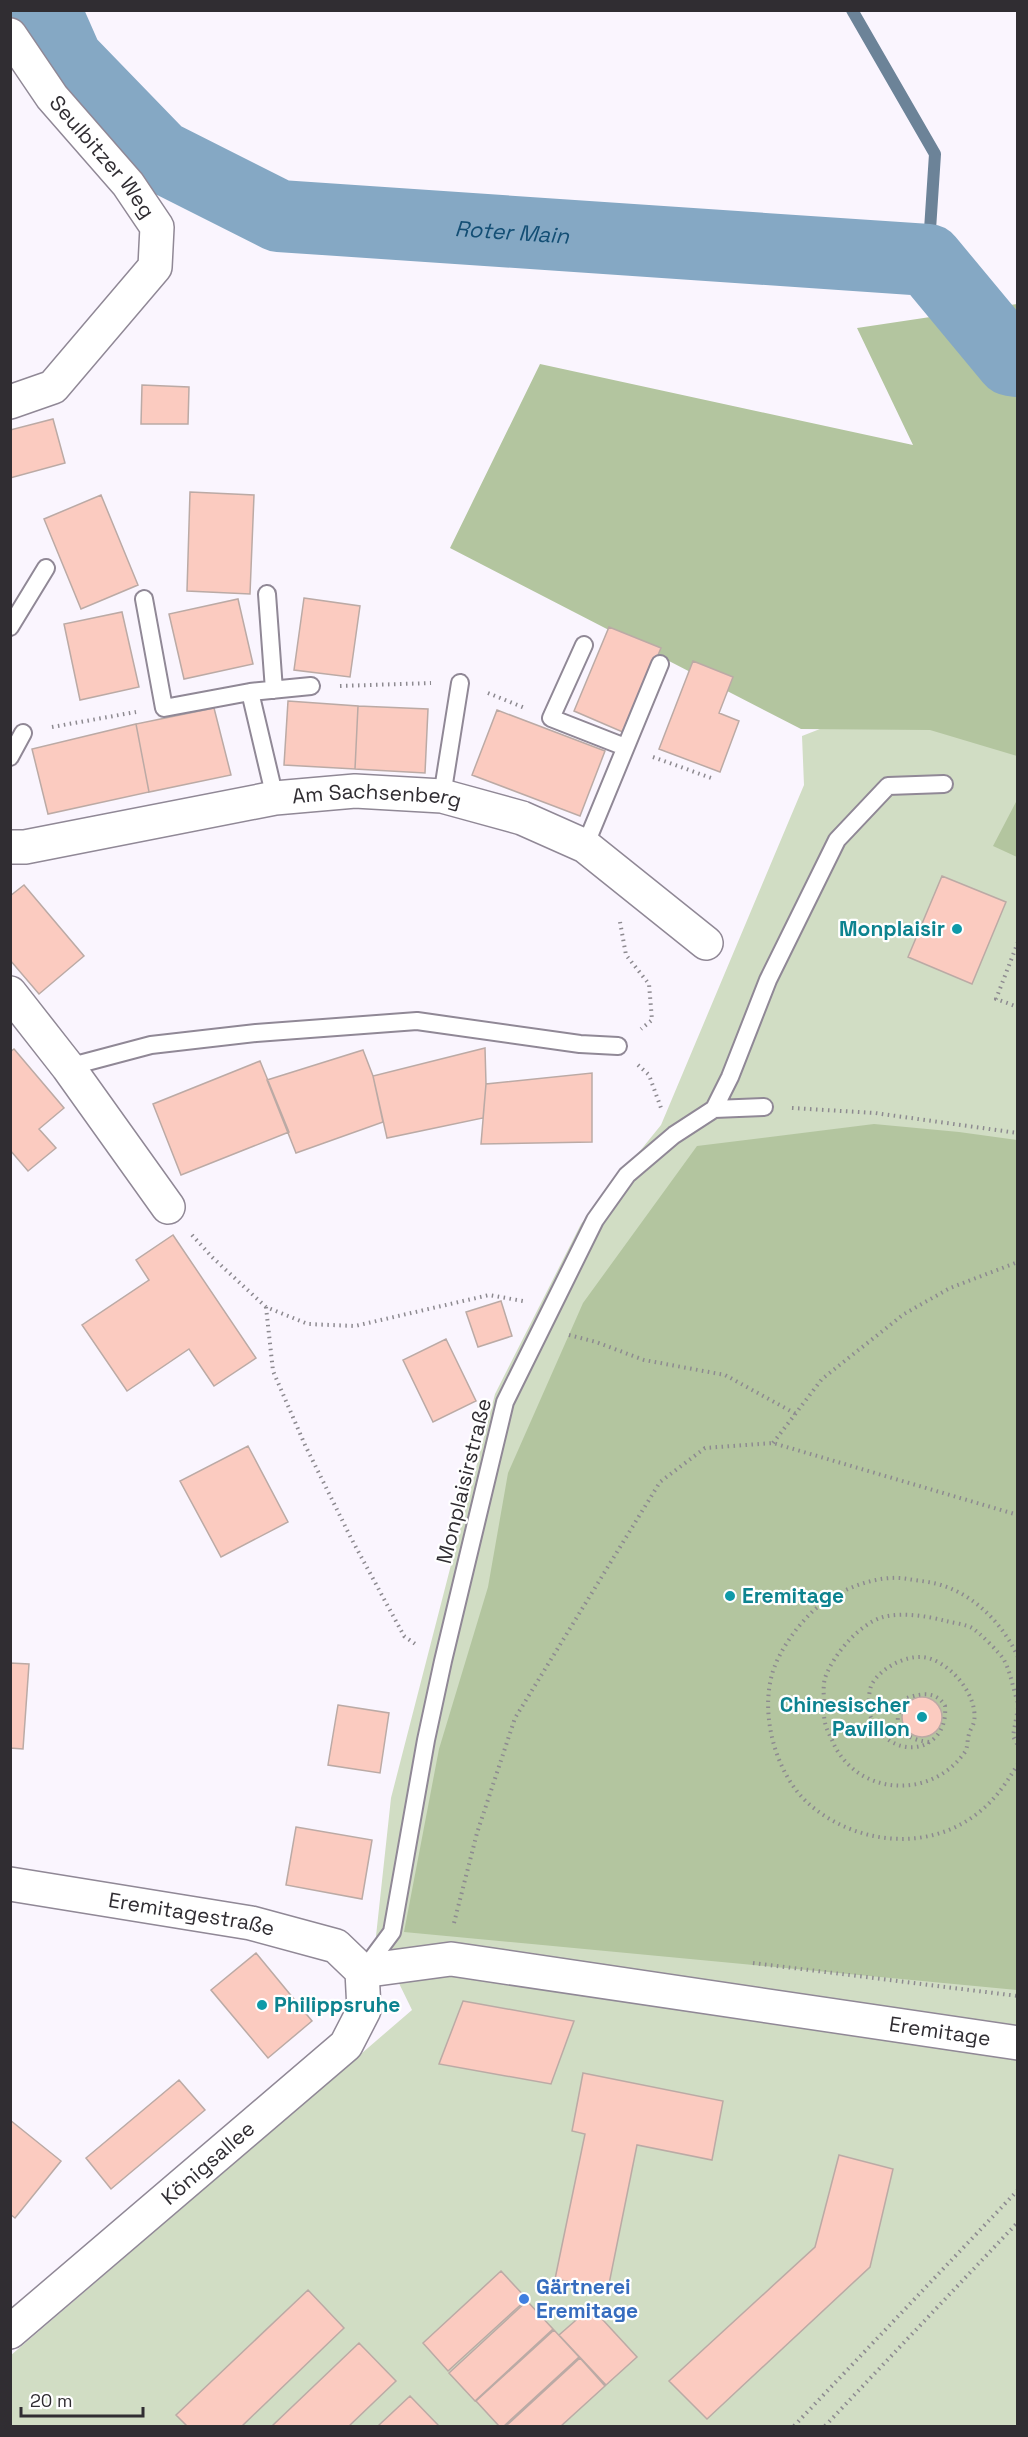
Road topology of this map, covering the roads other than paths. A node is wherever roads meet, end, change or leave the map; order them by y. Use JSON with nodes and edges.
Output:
{"nodes":[{"id":1,"x":10,"y":35,"type":"edge"},
{"id":2,"x":10,"y":402,"type":"edge"},
{"id":3,"x":46,"y":568,"type":"dead end"},
{"id":4,"x":267,"y":594,"type":"dead end"},
{"id":5,"x":144,"y":598,"type":"dead end"},
{"id":6,"x":10,"y":627,"type":"edge"},
{"id":7,"x":585,"y":645,"type":"dead end"},
{"id":8,"x":660,"y":664,"type":"dead end"},
{"id":9,"x":460,"y":683,"type":"dead end"},
{"id":10,"x":311,"y":686,"type":"dead end"},
{"id":11,"x":274,"y":690,"type":"junction"},
{"id":12,"x":250,"y":692,"type":"junction"},
{"id":13,"x":23,"y":733,"type":"road end"},
{"id":14,"x":625,"y":747,"type":"junction"},
{"id":15,"x":10,"y":757,"type":"edge"},
{"id":16,"x":945,"y":784,"type":"dead end"},
{"id":17,"x":442,"y":796,"type":"junction"},
{"id":18,"x":275,"y":798,"type":"junction"},
{"id":19,"x":585,"y":846,"type":"junction"},
{"id":20,"x":10,"y":847,"type":"edge"},
{"id":21,"x":706,"y":943,"type":"dead end"},
{"id":22,"x":10,"y":993,"type":"edge"},
{"id":23,"x":618,"y":1046,"type":"road end"},
{"id":24,"x":68,"y":1067,"type":"junction"},
{"id":25,"x":764,"y":1107,"type":"road end"},
{"id":26,"x":714,"y":1109,"type":"junction"},
{"id":27,"x":168,"y":1208,"type":"road end"},
{"id":28,"x":10,"y":1884,"type":"edge"},
{"id":29,"x":362,"y":1971,"type":"junction"},
{"id":30,"x":1017,"y":2043,"type":"edge"},
{"id":31,"x":10,"y":2332,"type":"edge"}],
"edges":[{"from":1,"to":2,"type":"street","name":"Seulbitzer Weg"},
{"from":3,"to":6,"type":"lane"},
{"from":4,"to":11,"type":"lane"},
{"from":5,"to":12,"type":"lane"},
{"from":7,"to":14,"type":"lane"},
{"from":8,"to":14,"type":"lane"},
{"from":9,"to":17,"type":"lane"},
{"from":10,"to":11,"type":"lane"},
{"from":11,"to":12,"type":"lane"},
{"from":12,"to":18,"type":"lane"},
{"from":13,"to":15,"type":"lane"},
{"from":14,"to":19,"type":"lane"},
{"from":16,"to":26,"type":"lane"},
{"from":17,"to":18,"type":"street","name":"Am Sachsenberg"},
{"from":17,"to":19,"type":"street","name":"Am Sachsenberg"},
{"from":18,"to":20,"type":"street","name":"Am Sachsenberg"},
{"from":19,"to":21,"type":"street","name":"Am Sachsenberg"},
{"from":22,"to":24,"type":"street"},
{"from":23,"to":24,"type":"lane"},
{"from":24,"to":27,"type":"street"},
{"from":25,"to":26,"type":"lane"},
{"from":26,"to":29,"type":"lane","name":"Monplaisirstraße"},
{"from":28,"to":29,"type":"street","name":"Eremitagestraße"},
{"from":29,"to":30,"type":"street","name":"Eremitage"},
{"from":29,"to":31,"type":"street","name":"Königsallee"}]}
